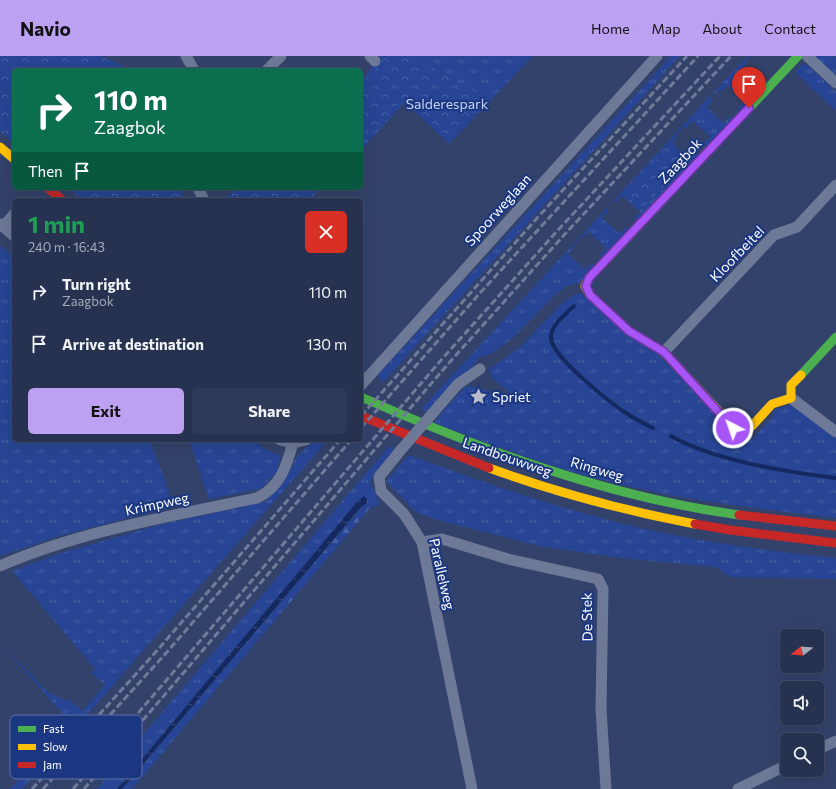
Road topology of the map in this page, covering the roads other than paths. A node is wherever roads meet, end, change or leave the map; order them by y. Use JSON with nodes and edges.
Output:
{"nodes":[{"id":1,"x":186,"y":56,"type":"edge"},
{"id":2,"x":281,"y":56,"type":"edge"},
{"id":3,"x":657,"y":56,"type":"edge"},
{"id":4,"x":798,"y":56,"type":"edge"},
{"id":5,"x":807,"y":56,"type":"edge"},
{"id":6,"x":193,"y":68,"type":"edge"},
{"id":7,"x":269,"y":68,"type":"edge"},
{"id":8,"x":836,"y":83,"type":"edge"},
{"id":9,"x":0,"y":147,"type":"edge"},
{"id":10,"x":12,"y":157,"type":"edge"},
{"id":11,"x":836,"y":185,"type":"edge"},
{"id":12,"x":50,"y":190,"type":"edge"},
{"id":13,"x":60,"y":198,"type":"edge"},
{"id":14,"x":12,"y":216,"type":"edge"},
{"id":15,"x":2,"y":225,"type":"edge"},
{"id":16,"x":12,"y":234,"type":"edge"},
{"id":17,"x":836,"y":337,"type":"edge"},
{"id":18,"x":664,"y":352,"type":"junction"},
{"id":19,"x":480,"y":369,"type":"dead end"},
{"id":20,"x":363,"y":383,"type":"edge"},
{"id":21,"x":363,"y":398,"type":"edge"},
{"id":22,"x":791,"y":398,"type":"junction"},
{"id":23,"x":363,"y":417,"type":"edge"},
{"id":24,"x":836,"y":432,"type":"edge"},
{"id":25,"x":289,"y":442,"type":"edge"},
{"id":26,"x":297,"y":442,"type":"edge"},
{"id":27,"x":293,"y":443,"type":"junction"},
{"id":28,"x":836,"y":526,"type":"edge"},
{"id":29,"x":422,"y":542,"type":"junction"},
{"id":30,"x":836,"y":543,"type":"edge"},
{"id":31,"x":0,"y":566,"type":"edge"},
{"id":32,"x":836,"y":741,"type":"edge"},
{"id":33,"x":824,"y":747,"type":"edge"},
{"id":34,"x":780,"y":768,"type":"edge"},
{"id":35,"x":472,"y":789,"type":"edge"},
{"id":36,"x":606,"y":789,"type":"edge"},
{"id":37,"x":738,"y":789,"type":"edge"}],
"edges":[{"from":1,"to":6,"type":"street"},
{"from":2,"to":7,"type":"street"},
{"from":3,"to":20,"type":"street","name":"Spoorweglaan"},
{"from":4,"to":18,"type":"street","name":"Zaagbok"},
{"from":5,"to":8,"type":"street"},
{"from":9,"to":10,"type":"street"},
{"from":11,"to":18,"type":"street","name":"Kloofbeitel"},
{"from":12,"to":13,"type":"street"},
{"from":14,"to":15,"type":"street"},
{"from":15,"to":16,"type":"street"},
{"from":17,"to":22,"type":"street"},
{"from":18,"to":22,"type":"street"},
{"from":19,"to":29,"type":"street","name":"Parallelweg","bridge":true},
{"from":21,"to":28,"type":"street","name":"Ringweg"},
{"from":22,"to":24,"type":"street"},
{"from":23,"to":30,"type":"street","name":"Landbouwweg"},
{"from":25,"to":27,"type":"street"},
{"from":26,"to":27,"type":"street"},
{"from":27,"to":31,"type":"street","name":"Krimpweg"},
{"from":29,"to":35,"type":"street","name":"Parallelweg"},
{"from":29,"to":36,"type":"street","name":"De Stek"},
{"from":32,"to":33,"type":"street"},
{"from":34,"to":37,"type":"street"}]}
